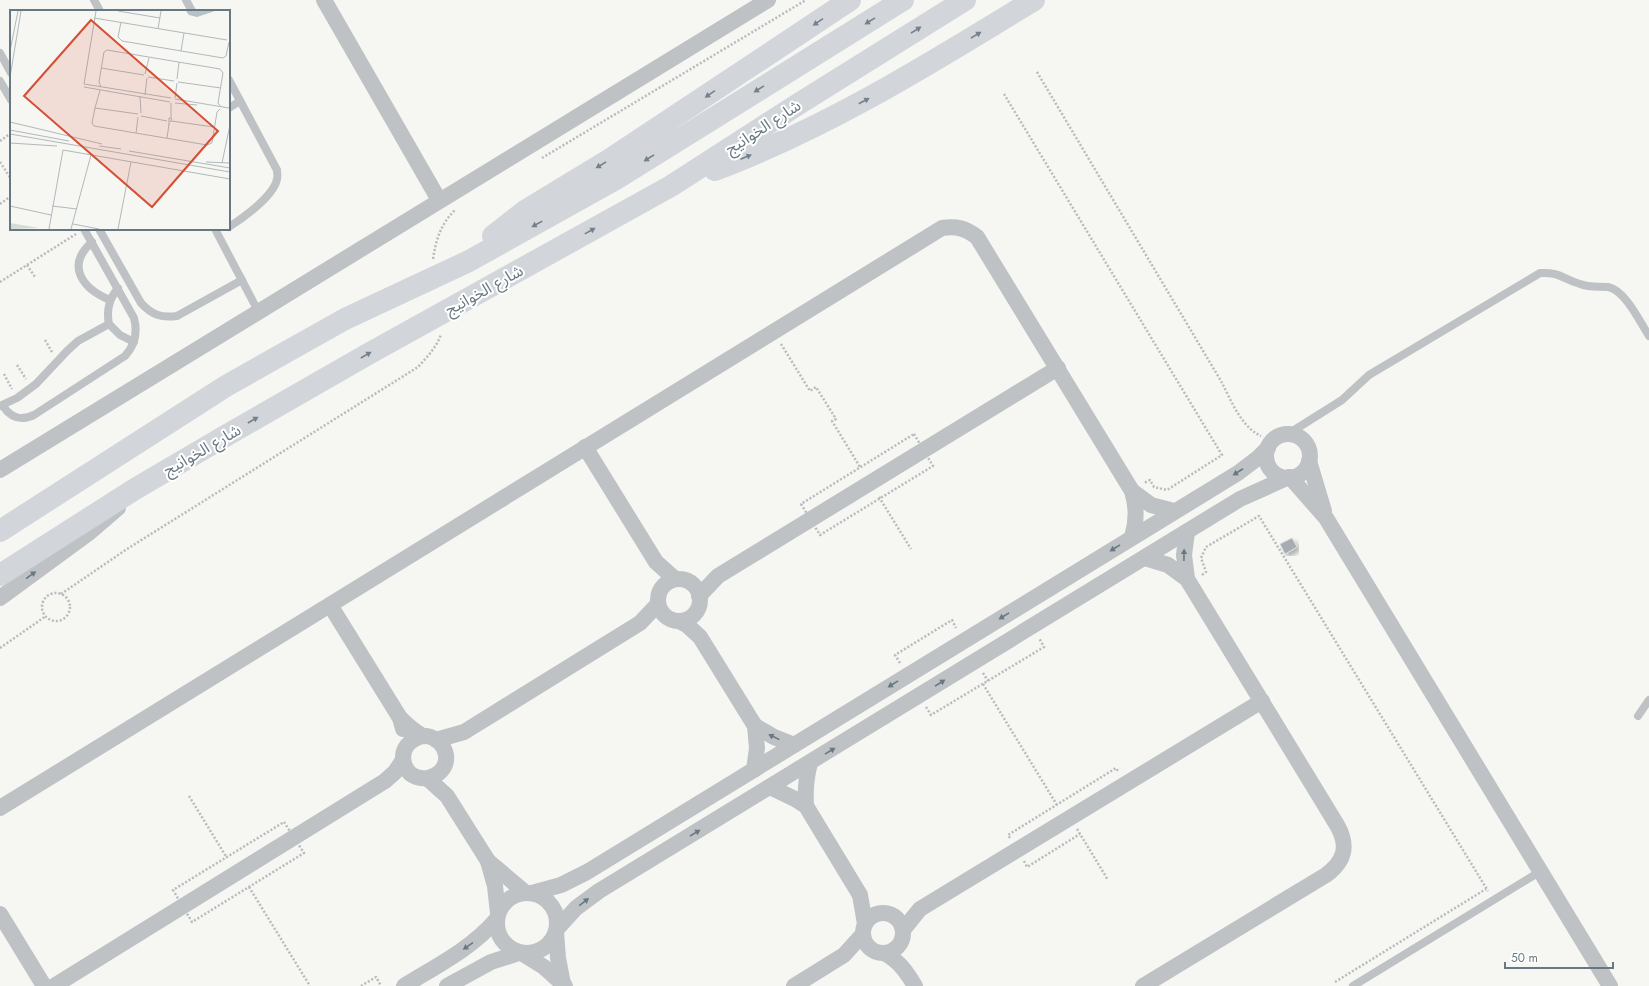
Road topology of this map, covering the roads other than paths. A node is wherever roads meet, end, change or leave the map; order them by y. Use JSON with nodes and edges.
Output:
{"nodes":[{"id":1,"x":94,"y":0,"type":"edge"},
{"id":2,"x":186,"y":0,"type":"edge"},
{"id":3,"x":324,"y":0,"type":"edge"},
{"id":4,"x":768,"y":0,"type":"edge"},
{"id":5,"x":850,"y":0,"type":"edge"},
{"id":6,"x":903,"y":0,"type":"edge"},
{"id":7,"x":965,"y":0,"type":"edge"},
{"id":8,"x":1034,"y":0,"type":"edge"},
{"id":9,"x":99,"y":10,"type":"edge"},
{"id":10,"x":191,"y":10,"type":"edge"},
{"id":11,"x":0,"y":54,"type":"edge"},
{"id":12,"x":10,"y":71,"type":"edge"},
{"id":13,"x":0,"y":81,"type":"edge"},
{"id":14,"x":230,"y":82,"type":"edge"},
{"id":15,"x":10,"y":98,"type":"edge"},
{"id":16,"x":240,"y":101,"type":"junction"},
{"id":17,"x":230,"y":107,"type":"edge"},
{"id":18,"x":671,"y":186,"type":"junction"},
{"id":19,"x":439,"y":200,"type":"junction"},
{"id":20,"x":230,"y":225,"type":"edge"},
{"id":21,"x":100,"y":230,"type":"edge"},
{"id":22,"x":81,"y":231,"type":"edge"},
{"id":23,"x":216,"y":231,"type":"edge"},
{"id":24,"x":92,"y":242,"type":"junction"},
{"id":25,"x":469,"y":261,"type":"junction"},
{"id":26,"x":242,"y":280,"type":"junction"},
{"id":27,"x":118,"y":288,"type":"junction"},
{"id":28,"x":110,"y":300,"type":"junction"},
{"id":29,"x":258,"y":311,"type":"junction"},
{"id":30,"x":109,"y":324,"type":"junction"},
{"id":31,"x":1649,"y":336,"type":"edge"},
{"id":32,"x":134,"y":342,"type":"junction"},
{"id":33,"x":1058,"y":368,"type":"junction"},
{"id":34,"x":2,"y":406,"type":"edge"},
{"id":35,"x":1288,"y":434,"type":"junction"},
{"id":36,"x":1270,"y":444,"type":"junction"},
{"id":37,"x":585,"y":448,"type":"junction"},
{"id":38,"x":1309,"y":461,"type":"junction"},
{"id":39,"x":0,"y":470,"type":"edge"},
{"id":40,"x":1290,"y":477,"type":"junction"},
{"id":41,"x":135,"y":489,"type":"junction"},
{"id":42,"x":1132,"y":490,"type":"junction"},
{"id":43,"x":1174,"y":511,"type":"junction"},
{"id":44,"x":1326,"y":518,"type":"junction"},
{"id":45,"x":0,"y":531,"type":"edge"},
{"id":46,"x":1187,"y":532,"type":"junction"},
{"id":47,"x":1132,"y":537,"type":"junction"},
{"id":48,"x":1145,"y":558,"type":"junction"},
{"id":49,"x":656,"y":562,"type":"junction"},
{"id":50,"x":0,"y":575,"type":"edge"},
{"id":51,"x":718,"y":576,"type":"junction"},
{"id":52,"x":675,"y":579,"type":"junction"},
{"id":53,"x":1188,"y":581,"type":"junction"},
{"id":54,"x":691,"y":582,"type":"junction"},
{"id":55,"x":661,"y":588,"type":"junction"},
{"id":56,"x":0,"y":598,"type":"edge"},
{"id":57,"x":698,"y":603,"type":"junction"},
{"id":58,"x":658,"y":604,"type":"junction"},
{"id":59,"x":330,"y":605,"type":"junction"},
{"id":60,"x":674,"y":620,"type":"junction"},
{"id":61,"x":640,"y":623,"type":"junction"},
{"id":62,"x":700,"y":637,"type":"junction"},
{"id":63,"x":1649,"y":700,"type":"edge"},
{"id":64,"x":1262,"y":701,"type":"junction"},
{"id":65,"x":1638,"y":716,"type":"dead end"},
{"id":66,"x":400,"y":718,"type":"junction"},
{"id":67,"x":755,"y":726,"type":"junction"},
{"id":68,"x":464,"y":732,"type":"junction"},
{"id":69,"x":430,"y":738,"type":"junction"},
{"id":70,"x":794,"y":745,"type":"junction"},
{"id":71,"x":405,"y":753,"type":"junction"},
{"id":72,"x":444,"y":761,"type":"junction"},
{"id":73,"x":810,"y":763,"type":"junction"},
{"id":74,"x":754,"y":770,"type":"junction"},
{"id":75,"x":420,"y":777,"type":"junction"},
{"id":76,"x":385,"y":781,"type":"junction"},
{"id":77,"x":770,"y":787,"type":"junction"},
{"id":78,"x":447,"y":796,"type":"junction"},
{"id":79,"x":806,"y":806,"type":"junction"},
{"id":80,"x":0,"y":808,"type":"edge"},
{"id":81,"x":488,"y":861,"type":"junction"},
{"id":82,"x":1540,"y":871,"type":"junction"},
{"id":83,"x":529,"y":893,"type":"junction"},
{"id":84,"x":860,"y":895,"type":"junction"},
{"id":85,"x":920,"y":909,"type":"junction"},
{"id":86,"x":888,"y":913,"type":"junction"},
{"id":87,"x":0,"y":914,"type":"edge"},
{"id":88,"x":497,"y":916,"type":"junction"},
{"id":89,"x":864,"y":929,"type":"junction"},
{"id":90,"x":556,"y":930,"type":"junction"},
{"id":91,"x":902,"y":937,"type":"junction"},
{"id":92,"x":879,"y":952,"type":"junction"},
{"id":93,"x":521,"y":953,"type":"junction"},
{"id":94,"x":844,"y":955,"type":"junction"},
{"id":95,"x":905,"y":969,"type":"junction"},
{"id":96,"x":564,"y":985,"type":"edge"},
{"id":97,"x":44,"y":986,"type":"edge"},
{"id":98,"x":54,"y":986,"type":"edge"},
{"id":99,"x":404,"y":986,"type":"edge"},
{"id":100,"x":447,"y":986,"type":"edge"},
{"id":101,"x":794,"y":986,"type":"edge"},
{"id":102,"x":915,"y":986,"type":"edge"},
{"id":103,"x":1143,"y":986,"type":"edge"},
{"id":104,"x":1354,"y":986,"type":"edge"},
{"id":105,"x":1610,"y":986,"type":"edge"}],
"edges":[{"from":1,"to":9,"type":"lane"},
{"from":2,"to":10,"type":"lane"},
{"from":3,"to":19,"type":"street"},
{"from":4,"to":19,"type":"street"},
{"from":5,"to":25,"type":"highway","one_way":true},
{"from":6,"to":25,"type":"highway","name":"شارع الخوانيج","one_way":true},
{"from":18,"to":7,"type":"highway","name":"شارع الخوانيج","one_way":true},
{"from":18,"to":8,"type":"highway","one_way":true},
{"from":11,"to":12,"type":"lane"},
{"from":13,"to":15,"type":"lane"},
{"from":14,"to":16,"type":"lane"},
{"from":16,"to":17,"type":"lane"},
{"from":16,"to":20,"type":"lane"},
{"from":41,"to":18,"type":"highway","name":"شارع الخوانيج","one_way":true},
{"from":19,"to":29,"type":"street"},
{"from":21,"to":26,"type":"lane"},
{"from":22,"to":24,"type":"lane"},
{"from":23,"to":26,"type":"lane"},
{"from":24,"to":27,"type":"lane"},
{"from":24,"to":28,"type":"lane"},
{"from":25,"to":45,"type":"highway","name":"شارع الخوانيج"},
{"from":26,"to":29,"type":"lane"},
{"from":27,"to":28,"type":"lane"},
{"from":27,"to":32,"type":"lane"},
{"from":28,"to":30,"type":"lane"},
{"from":29,"to":39,"type":"street"},
{"from":30,"to":32,"type":"lane"},
{"from":30,"to":34,"type":"lane"},
{"from":31,"to":35,"type":"lane"},
{"from":32,"to":34,"type":"lane"},
{"from":33,"to":37,"type":"street"},
{"from":33,"to":42,"type":"street"},
{"from":33,"to":51,"type":"street"},
{"from":35,"to":36,"type":"street"},
{"from":35,"to":38,"type":"street"},
{"from":36,"to":40,"type":"street"},
{"from":36,"to":43,"type":"street","one_way":true},
{"from":37,"to":49,"type":"street"},
{"from":37,"to":59,"type":"street"},
{"from":38,"to":40,"type":"street"},
{"from":38,"to":44,"type":"street"},
{"from":40,"to":44,"type":"street"},
{"from":40,"to":46,"type":"street"},
{"from":41,"to":50,"type":"highway","name":"شارع الخوانيج"},
{"from":56,"to":41,"type":"street","one_way":true},
{"from":42,"to":43,"type":"street"},
{"from":42,"to":47,"type":"street"},
{"from":43,"to":47,"type":"street"},
{"from":44,"to":82,"type":"street"},
{"from":46,"to":48,"type":"street"},
{"from":53,"to":46,"type":"street","one_way":true},
{"from":47,"to":70,"type":"street","one_way":true},
{"from":48,"to":53,"type":"street"},
{"from":73,"to":48,"type":"street","one_way":true},
{"from":49,"to":52,"type":"street"},
{"from":49,"to":55,"type":"street"},
{"from":51,"to":54,"type":"street"},
{"from":51,"to":57,"type":"street"},
{"from":52,"to":54,"type":"street"},
{"from":52,"to":55,"type":"street"},
{"from":53,"to":64,"type":"street"},
{"from":54,"to":57,"type":"street"},
{"from":55,"to":58,"type":"street"},
{"from":57,"to":60,"type":"street"},
{"from":57,"to":62,"type":"street"},
{"from":58,"to":60,"type":"street"},
{"from":58,"to":61,"type":"street"},
{"from":59,"to":66,"type":"street"},
{"from":59,"to":80,"type":"street"},
{"from":60,"to":61,"type":"street"},
{"from":60,"to":62,"type":"street"},
{"from":61,"to":68,"type":"street"},
{"from":62,"to":67,"type":"street"},
{"from":63,"to":65,"type":"lane"},
{"from":64,"to":85,"type":"street"},
{"from":64,"to":103,"type":"street"},
{"from":66,"to":69,"type":"street"},
{"from":66,"to":71,"type":"street"},
{"from":70,"to":67,"type":"street","one_way":true},
{"from":67,"to":74,"type":"street"},
{"from":68,"to":69,"type":"street"},
{"from":68,"to":72,"type":"street"},
{"from":69,"to":71,"type":"street"},
{"from":69,"to":72,"type":"street"},
{"from":70,"to":74,"type":"street"},
{"from":71,"to":75,"type":"street"},
{"from":71,"to":76,"type":"street"},
{"from":72,"to":75,"type":"street"},
{"from":72,"to":78,"type":"street"},
{"from":73,"to":77,"type":"street"},
{"from":73,"to":79,"type":"street"},
{"from":74,"to":83,"type":"street"},
{"from":75,"to":76,"type":"street"},
{"from":75,"to":78,"type":"street"},
{"from":76,"to":98,"type":"street"},
{"from":77,"to":79,"type":"street"},
{"from":90,"to":77,"type":"street","one_way":true},
{"from":78,"to":81,"type":"street"},
{"from":79,"to":84,"type":"street"},
{"from":81,"to":83,"type":"street"},
{"from":81,"to":88,"type":"street"},
{"from":82,"to":104,"type":"lane"},
{"from":82,"to":105,"type":"street"},
{"from":83,"to":88,"type":"street"},
{"from":83,"to":90,"type":"street"},
{"from":84,"to":86,"type":"street"},
{"from":84,"to":89,"type":"street"},
{"from":85,"to":86,"type":"street"},
{"from":85,"to":91,"type":"street"},
{"from":86,"to":89,"type":"street"},
{"from":86,"to":91,"type":"street"},
{"from":87,"to":97,"type":"street"},
{"from":88,"to":93,"type":"street"},
{"from":88,"to":99,"type":"street","one_way":true},
{"from":89,"to":92,"type":"street"},
{"from":89,"to":94,"type":"street"},
{"from":90,"to":93,"type":"street"},
{"from":90,"to":96,"type":"street"},
{"from":91,"to":92,"type":"street"},
{"from":91,"to":95,"type":"street"},
{"from":92,"to":94,"type":"street"},
{"from":92,"to":95,"type":"street"},
{"from":93,"to":96,"type":"street"},
{"from":93,"to":100,"type":"street"},
{"from":94,"to":101,"type":"street"},
{"from":95,"to":102,"type":"street"}]}
